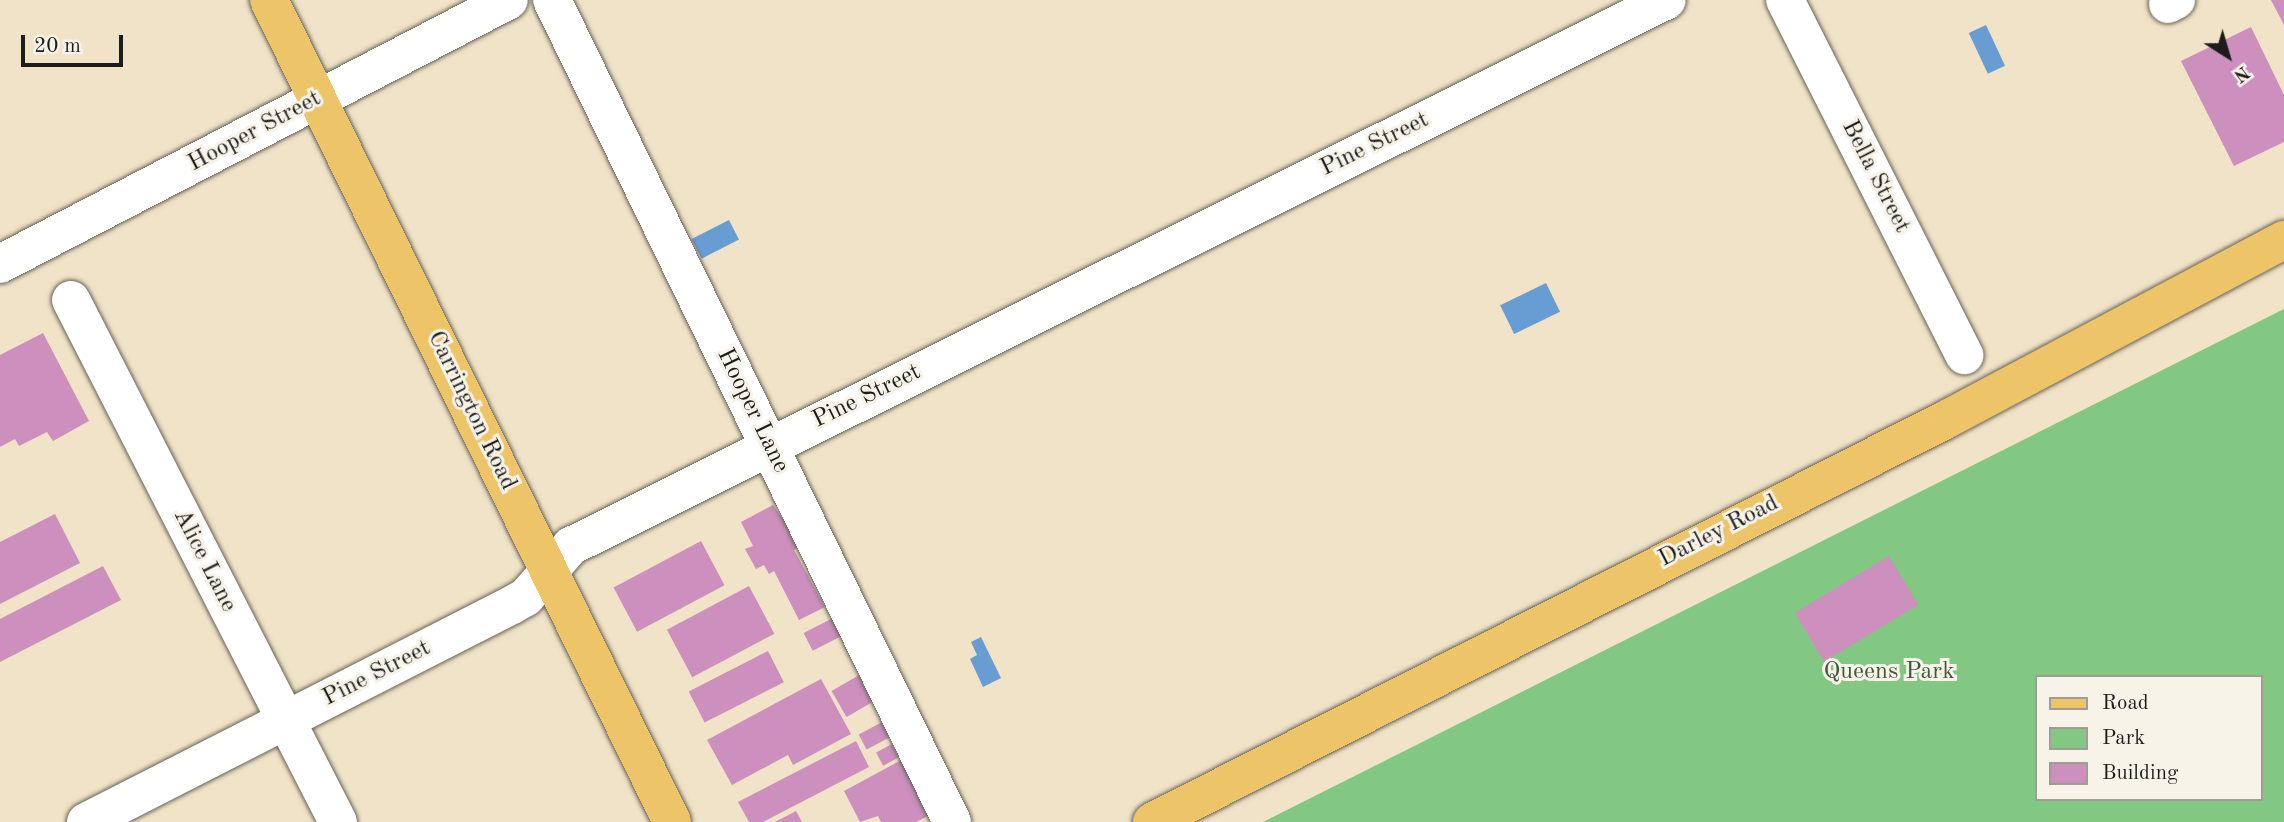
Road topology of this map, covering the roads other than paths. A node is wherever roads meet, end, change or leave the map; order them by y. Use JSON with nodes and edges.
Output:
{"nodes":[{"id":1,"x":269,"y":0,"type":"edge"},
{"id":2,"x":509,"y":0,"type":"edge"},
{"id":3,"x":552,"y":0,"type":"edge"},
{"id":4,"x":1667,"y":0,"type":"edge"},
{"id":5,"x":1785,"y":0,"type":"edge"},
{"id":6,"x":318,"y":98,"type":"junction"},
{"id":7,"x":2284,"y":240,"type":"edge"},
{"id":8,"x":0,"y":264,"type":"edge"},
{"id":9,"x":71,"y":300,"type":"dead end"},
{"id":10,"x":1964,"y":355,"type":"dead end"},
{"id":11,"x":768,"y":445,"type":"junction"},
{"id":12,"x":549,"y":571,"type":"junction"},
{"id":13,"x":286,"y":720,"type":"junction"},
{"id":14,"x":86,"y":822,"type":"edge"},
{"id":15,"x":338,"y":822,"type":"edge"},
{"id":16,"x":672,"y":822,"type":"edge"},
{"id":17,"x":952,"y":822,"type":"edge"},
{"id":18,"x":1152,"y":822,"type":"edge"}],
"edges":[{"from":1,"to":6,"type":"main road","name":"Carrington Road"},
{"from":2,"to":6,"type":"street","name":"Hooper Street"},
{"from":3,"to":11,"type":"street","name":"Hooper Lane"},
{"from":4,"to":11,"type":"street","name":"Pine Street"},
{"from":5,"to":10,"type":"street","name":"Bella Street"},
{"from":6,"to":8,"type":"street","name":"Hooper Street"},
{"from":6,"to":12,"type":"main road","name":"Carrington Road"},
{"from":7,"to":18,"type":"main road","name":"Darley Road"},
{"from":9,"to":13,"type":"street","name":"Alice Lane"},
{"from":11,"to":12,"type":"street","name":"Pine Street"},
{"from":11,"to":17,"type":"street","name":"Hooper Lane"},
{"from":12,"to":13,"type":"street","name":"Pine Street"},
{"from":12,"to":16,"type":"main road","name":"Carrington Road"},
{"from":13,"to":14,"type":"street","name":"Pine Street"},
{"from":13,"to":15,"type":"street","name":"Alice Lane"}]}
